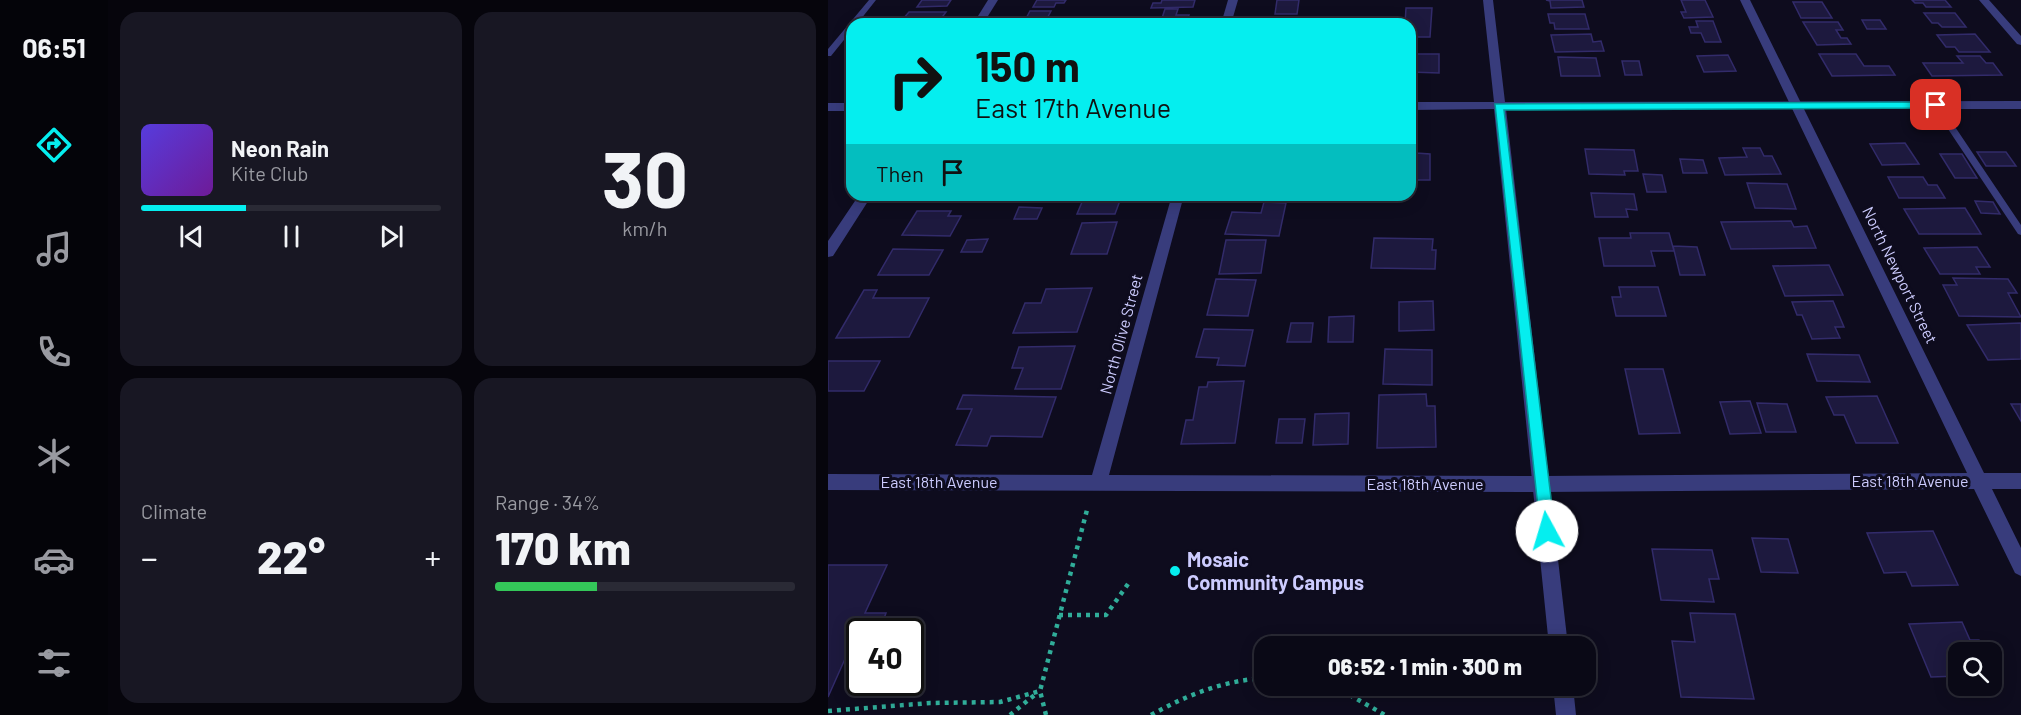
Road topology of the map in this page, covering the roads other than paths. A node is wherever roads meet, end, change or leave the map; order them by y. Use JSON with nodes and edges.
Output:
{"nodes":[{"id":1,"x":873,"y":0,"type":"edge"},
{"id":2,"x":993,"y":0,"type":"edge"},
{"id":3,"x":1233,"y":0,"type":"edge"},
{"id":4,"x":1488,"y":0,"type":"edge"},
{"id":5,"x":1745,"y":0,"type":"edge"},
{"id":6,"x":1984,"y":0,"type":"edge"},
{"id":7,"x":859,"y":18,"type":"edge"},
{"id":8,"x":982,"y":18,"type":"edge"},
{"id":9,"x":1228,"y":18,"type":"edge"},
{"id":10,"x":846,"y":33,"type":"edge"},
{"id":11,"x":2021,"y":42,"type":"edge"},
{"id":12,"x":828,"y":54,"type":"edge"},
{"id":13,"x":1936,"y":105,"type":"junction"},
{"id":14,"x":2021,"y":105,"type":"edge"},
{"id":15,"x":1416,"y":106,"type":"edge"},
{"id":16,"x":1498,"y":106,"type":"junction"},
{"id":17,"x":1798,"y":106,"type":"junction"},
{"id":18,"x":828,"y":107,"type":"edge"},
{"id":19,"x":846,"y":107,"type":"edge"},
{"id":20,"x":862,"y":201,"type":"edge"},
{"id":21,"x":1176,"y":201,"type":"edge"},
{"id":22,"x":2021,"y":232,"type":"edge"},
{"id":23,"x":828,"y":252,"type":"edge"},
{"id":24,"x":1979,"y":481,"type":"junction"},
{"id":25,"x":2021,"y":481,"type":"edge"},
{"id":26,"x":828,"y":482,"type":"edge"},
{"id":27,"x":1098,"y":483,"type":"junction"},
{"id":28,"x":1542,"y":484,"type":"junction"},
{"id":29,"x":2021,"y":567,"type":"edge"},
{"id":30,"x":1558,"y":636,"type":"edge"},
{"id":31,"x":1564,"y":696,"type":"edge"},
{"id":32,"x":1566,"y":715,"type":"edge"}],
"edges":[{"from":1,"to":7,"type":"lane"},
{"from":2,"to":8,"type":"street"},
{"from":3,"to":9,"type":"street"},
{"from":4,"to":16,"type":"street"},
{"from":5,"to":17,"type":"street","name":"North Newport Street"},
{"from":6,"to":11,"type":"street"},
{"from":10,"to":12,"type":"lane"},
{"from":13,"to":14,"type":"street"},
{"from":13,"to":17,"type":"street"},
{"from":13,"to":22,"type":"lane"},
{"from":15,"to":16,"type":"street"},
{"from":16,"to":17,"type":"street"},
{"from":16,"to":28,"type":"street"},
{"from":17,"to":24,"type":"street","name":"North Newport Street"},
{"from":18,"to":19,"type":"street"},
{"from":20,"to":23,"type":"street"},
{"from":21,"to":27,"type":"street","name":"North Olive Street"},
{"from":24,"to":25,"type":"street","name":"East 18th Avenue"},
{"from":24,"to":28,"type":"street","name":"East 18th Avenue"},
{"from":24,"to":29,"type":"street","name":"North Newport Street"},
{"from":26,"to":27,"type":"street","name":"East 18th Avenue"},
{"from":27,"to":28,"type":"street","name":"East 18th Avenue"},
{"from":28,"to":30,"type":"street"},
{"from":31,"to":32,"type":"street"}]}
